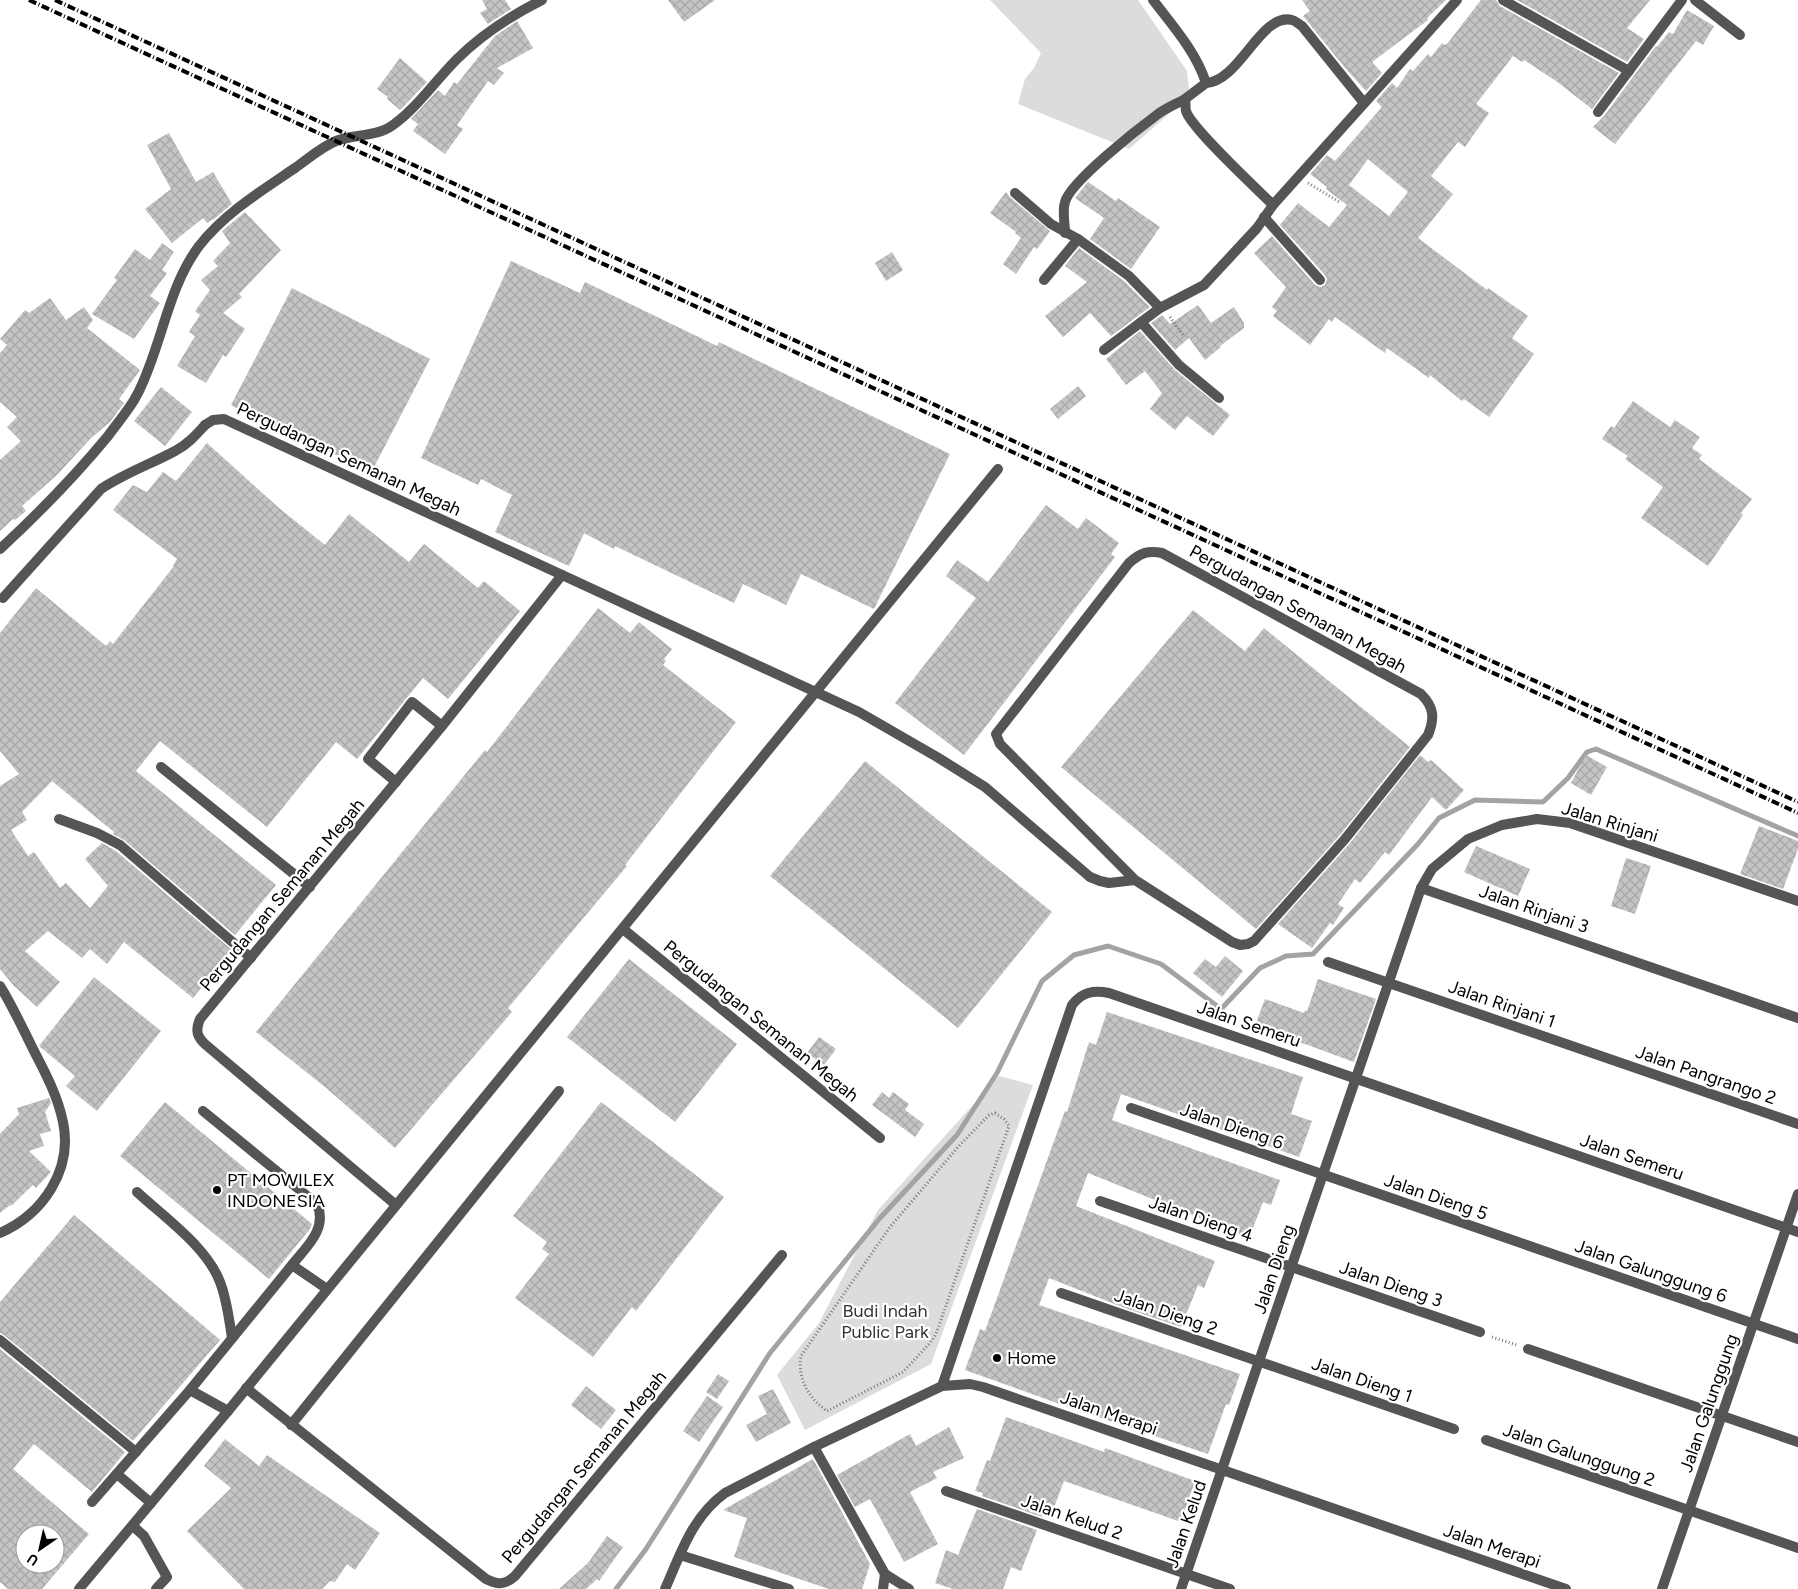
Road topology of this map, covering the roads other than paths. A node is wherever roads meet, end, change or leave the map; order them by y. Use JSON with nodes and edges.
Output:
{"nodes":[{"id":1,"x":542,"y":0,"type":"edge"},
{"id":2,"x":1153,"y":0,"type":"edge"},
{"id":3,"x":1457,"y":0,"type":"edge"},
{"id":4,"x":1503,"y":0,"type":"edge"},
{"id":5,"x":1682,"y":0,"type":"edge"},
{"id":6,"x":1695,"y":0,"type":"edge"},
{"id":7,"x":1740,"y":35,"type":"dead end"},
{"id":8,"x":1629,"y":71,"type":"junction"},
{"id":9,"x":1206,"y":84,"type":"junction"},
{"id":10,"x":1185,"y":99,"type":"junction"},
{"id":11,"x":1364,"y":103,"type":"junction"},
{"id":12,"x":1598,"y":112,"type":"dead end"},
{"id":13,"x":1015,"y":193,"type":"dead end"},
{"id":14,"x":1273,"y":205,"type":"junction"},
{"id":15,"x":1264,"y":218,"type":"junction"},
{"id":16,"x":1065,"y":233,"type":"junction"},
{"id":17,"x":1078,"y":239,"type":"junction"},
{"id":18,"x":1044,"y":280,"type":"dead end"},
{"id":19,"x":1320,"y":280,"type":"dead end"},
{"id":20,"x":1160,"y":308,"type":"junction"},
{"id":21,"x":1141,"y":322,"type":"junction"},
{"id":22,"x":1104,"y":350,"type":"dead end"},
{"id":23,"x":1218,"y":398,"type":"dead end"},
{"id":24,"x":998,"y":468,"type":"dead end"},
{"id":25,"x":0,"y":549,"type":"edge"},
{"id":26,"x":562,"y":575,"type":"junction"},
{"id":27,"x":3,"y":598,"type":"dead end"},
{"id":28,"x":816,"y":691,"type":"junction"},
{"id":29,"x":442,"y":726,"type":"junction"},
{"id":30,"x":161,"y":767,"type":"dead end"},
{"id":31,"x":396,"y":782,"type":"junction"},
{"id":32,"x":59,"y":819,"type":"dead end"},
{"id":33,"x":1135,"y":880,"type":"junction"},
{"id":34,"x":310,"y":887,"type":"junction"},
{"id":35,"x":1422,"y":888,"type":"junction"},
{"id":36,"x":1798,"y":902,"type":"edge"},
{"id":37,"x":623,"y":929,"type":"junction"},
{"id":38,"x":251,"y":958,"type":"junction"},
{"id":39,"x":1328,"y":962,"type":"dead end"},
{"id":40,"x":1389,"y":982,"type":"junction"},
{"id":41,"x":0,"y":986,"type":"edge"},
{"id":42,"x":1798,"y":1018,"type":"edge"},
{"id":43,"x":1604,"y":1057,"type":"joint"},
{"id":44,"x":1356,"y":1079,"type":"junction"},
{"id":45,"x":559,"y":1091,"type":"dead end"},
{"id":46,"x":1131,"y":1108,"type":"dead end"},
{"id":47,"x":203,"y":1111,"type":"dead end"},
{"id":48,"x":1798,"y":1124,"type":"edge"},
{"id":49,"x":880,"y":1138,"type":"dead end"},
{"id":50,"x":1323,"y":1175,"type":"junction"},
{"id":51,"x":137,"y":1192,"type":"dead end"},
{"id":52,"x":1798,"y":1194,"type":"edge"},
{"id":53,"x":1100,"y":1201,"type":"dead end"},
{"id":54,"x":396,"y":1205,"type":"junction"},
{"id":55,"x":1786,"y":1228,"type":"junction"},
{"id":56,"x":1798,"y":1232,"type":"edge"},
{"id":57,"x":0,"y":1233,"type":"edge"},
{"id":58,"x":1538,"y":1250,"type":"joint"},
{"id":59,"x":782,"y":1255,"type":"dead end"},
{"id":60,"x":292,"y":1265,"type":"junction"},
{"id":61,"x":1292,"y":1267,"type":"junction"},
{"id":62,"x":327,"y":1289,"type":"junction"},
{"id":63,"x":1061,"y":1293,"type":"dead end"},
{"id":64,"x":1753,"y":1324,"type":"junction"},
{"id":65,"x":1480,"y":1332,"type":"road end"},
{"id":66,"x":232,"y":1338,"type":"junction"},
{"id":67,"x":1798,"y":1339,"type":"edge"},
{"id":68,"x":0,"y":1340,"type":"edge"},
{"id":69,"x":1528,"y":1349,"type":"road end"},
{"id":70,"x":1259,"y":1361,"type":"junction"},
{"id":71,"x":942,"y":1386,"type":"junction"},
{"id":72,"x":246,"y":1388,"type":"junction"},
{"id":73,"x":190,"y":1390,"type":"junction"},
{"id":74,"x":228,"y":1411,"type":"junction"},
{"id":75,"x":1722,"y":1416,"type":"junction"},
{"id":76,"x":291,"y":1425,"type":"junction"},
{"id":77,"x":1454,"y":1428,"type":"dead end"},
{"id":78,"x":1486,"y":1440,"type":"dead end"},
{"id":79,"x":1798,"y":1442,"type":"edge"},
{"id":80,"x":814,"y":1447,"type":"junction"},
{"id":81,"x":136,"y":1452,"type":"junction"},
{"id":82,"x":1222,"y":1470,"type":"junction"},
{"id":83,"x":117,"y":1474,"type":"junction"},
{"id":84,"x":946,"y":1491,"type":"dead end"},
{"id":85,"x":92,"y":1502,"type":"dead end"},
{"id":86,"x":151,"y":1504,"type":"junction"},
{"id":87,"x":1689,"y":1510,"type":"junction"},
{"id":88,"x":133,"y":1526,"type":"junction"},
{"id":89,"x":1798,"y":1548,"type":"edge"},
{"id":90,"x":680,"y":1555,"type":"junction"},
{"id":91,"x":885,"y":1574,"type":"junction"},
{"id":92,"x":1187,"y":1574,"type":"junction"},
{"id":93,"x":79,"y":1589,"type":"edge"},
{"id":94,"x":156,"y":1589,"type":"edge"},
{"id":95,"x":665,"y":1589,"type":"edge"},
{"id":96,"x":789,"y":1589,"type":"edge"},
{"id":97,"x":883,"y":1589,"type":"edge"},
{"id":98,"x":909,"y":1589,"type":"edge"},
{"id":99,"x":1181,"y":1589,"type":"edge"},
{"id":100,"x":1230,"y":1589,"type":"edge"},
{"id":101,"x":1566,"y":1589,"type":"edge"},
{"id":102,"x":1662,"y":1589,"type":"edge"}],
"edges":[{"from":1,"to":25,"type":"street"},
{"from":2,"to":9,"type":"street"},
{"from":3,"to":11,"type":"street"},
{"from":4,"to":8,"type":"street"},
{"from":5,"to":8,"type":"street"},
{"from":6,"to":7,"type":"street"},
{"from":8,"to":12,"type":"street"},
{"from":9,"to":10,"type":"street"},
{"from":9,"to":11,"type":"street"},
{"from":10,"to":14,"type":"street"},
{"from":10,"to":16,"type":"street"},
{"from":11,"to":14,"type":"street"},
{"from":13,"to":16,"type":"street"},
{"from":14,"to":15,"type":"street"},
{"from":15,"to":19,"type":"street"},
{"from":15,"to":20,"type":"street"},
{"from":16,"to":17,"type":"street"},
{"from":17,"to":18,"type":"street"},
{"from":17,"to":20,"type":"street"},
{"from":20,"to":21,"type":"street"},
{"from":21,"to":22,"type":"street"},
{"from":21,"to":23,"type":"street"},
{"from":24,"to":28,"type":"street"},
{"from":26,"to":27,"type":"street","name":"Pergudangan Semanan Megah"},
{"from":26,"to":28,"type":"street","name":"Pergudangan Semanan Megah"},
{"from":26,"to":29,"type":"street","name":"Pergudangan Semanan Megah"},
{"from":28,"to":33,"type":"street","name":"Pergudangan Semanan Megah"},
{"from":28,"to":37,"type":"street"},
{"from":29,"to":31,"type":"street","name":"Pergudangan Semanan Megah"},
{"from":29,"to":31,"type":"street"},
{"from":30,"to":34,"type":"street"},
{"from":31,"to":34,"type":"street","name":"Pergudangan Semanan Megah"},
{"from":32,"to":38,"type":"street"},
{"from":33,"to":33,"type":"street","name":"Pergudangan Semanan Megah"},
{"from":34,"to":38,"type":"street","name":"Pergudangan Semanan Megah"},
{"from":35,"to":36,"type":"street","name":"Jalan Rinjani"},
{"from":35,"to":40,"type":"street","name":"Jalan Rinjani"},
{"from":35,"to":42,"type":"street","name":"Jalan Rinjani 3"},
{"from":37,"to":49,"type":"street","name":"Pergudangan Semanan Megah"},
{"from":37,"to":54,"type":"street"},
{"from":38,"to":54,"type":"street","name":"Pergudangan Semanan Megah"},
{"from":39,"to":40,"type":"street","name":"Jalan Rinjani 1"},
{"from":40,"to":43,"type":"street","name":"Jalan Rinjani 1"},
{"from":40,"to":44,"type":"street","name":"Jalan Rinjani"},
{"from":41,"to":57,"type":"street"},
{"from":43,"to":48,"type":"street","name":"Jalan Pangrango 2"},
{"from":44,"to":50,"type":"street","name":"Jalan Dieng"},
{"from":44,"to":55,"type":"street","name":"Jalan Semeru"},
{"from":44,"to":71,"type":"street","name":"Jalan Semeru"},
{"from":45,"to":76,"type":"street"},
{"from":46,"to":50,"type":"street","name":"Jalan Dieng 6"},
{"from":47,"to":60,"type":"street"},
{"from":50,"to":58,"type":"street","name":"Jalan Dieng 5"},
{"from":50,"to":61,"type":"street","name":"Jalan Dieng"},
{"from":51,"to":66,"type":"street"},
{"from":52,"to":55,"type":"street","name":"Jalan Galunggung"},
{"from":53,"to":61,"type":"street","name":"Jalan Dieng 4"},
{"from":54,"to":62,"type":"street"},
{"from":55,"to":56,"type":"street","name":"Jalan Semeru"},
{"from":55,"to":64,"type":"street","name":"Jalan Galunggung"},
{"from":58,"to":64,"type":"street","name":"Jalan Galunggung 6"},
{"from":59,"to":76,"type":"street","name":"Pergudangan Semanan Megah"},
{"from":60,"to":62,"type":"street"},
{"from":60,"to":66,"type":"street"},
{"from":61,"to":65,"type":"street","name":"Jalan Dieng 3"},
{"from":61,"to":70,"type":"street","name":"Jalan Dieng"},
{"from":62,"to":72,"type":"street"},
{"from":63,"to":70,"type":"street","name":"Jalan Dieng 2"},
{"from":64,"to":67,"type":"street","name":"Jalan Galunggung 6"},
{"from":64,"to":75,"type":"street","name":"Jalan Galunggung"},
{"from":66,"to":73,"type":"street"},
{"from":68,"to":81,"type":"street"},
{"from":69,"to":75,"type":"street"},
{"from":70,"to":77,"type":"street","name":"Jalan Dieng 1"},
{"from":70,"to":82,"type":"street","name":"Jalan Dieng"},
{"from":71,"to":80,"type":"street","name":"Jalan Merapi"},
{"from":71,"to":82,"type":"street","name":"Jalan Merapi"},
{"from":72,"to":74,"type":"street"},
{"from":72,"to":76,"type":"street","name":"Pergudangan Semanan Megah"},
{"from":73,"to":74,"type":"street"},
{"from":73,"to":81,"type":"street"},
{"from":74,"to":86,"type":"street"},
{"from":75,"to":79,"type":"street"},
{"from":75,"to":87,"type":"street","name":"Jalan Galunggung"},
{"from":78,"to":87,"type":"street","name":"Jalan Galunggung 2"},
{"from":80,"to":90,"type":"street","name":"Jalan Merapi"},
{"from":80,"to":91,"type":"street"},
{"from":81,"to":83,"type":"street"},
{"from":82,"to":92,"type":"street","name":"Jalan Kelud"},
{"from":82,"to":101,"type":"street","name":"Jalan Merapi"},
{"from":83,"to":85,"type":"street"},
{"from":83,"to":86,"type":"street"},
{"from":84,"to":92,"type":"street","name":"Jalan Kelud 2"},
{"from":86,"to":88,"type":"street"},
{"from":87,"to":89,"type":"street","name":"Jalan Galunggung 2"},
{"from":87,"to":102,"type":"street","name":"Jalan Galunggung"},
{"from":88,"to":93,"type":"street"},
{"from":88,"to":94,"type":"street"},
{"from":90,"to":95,"type":"street","name":"Jalan Merapi"},
{"from":90,"to":96,"type":"street"},
{"from":91,"to":97,"type":"street"},
{"from":91,"to":98,"type":"street"},
{"from":92,"to":99,"type":"street","name":"Jalan Kelud"},
{"from":92,"to":100,"type":"street","name":"Jalan Kelud 2"}]}
